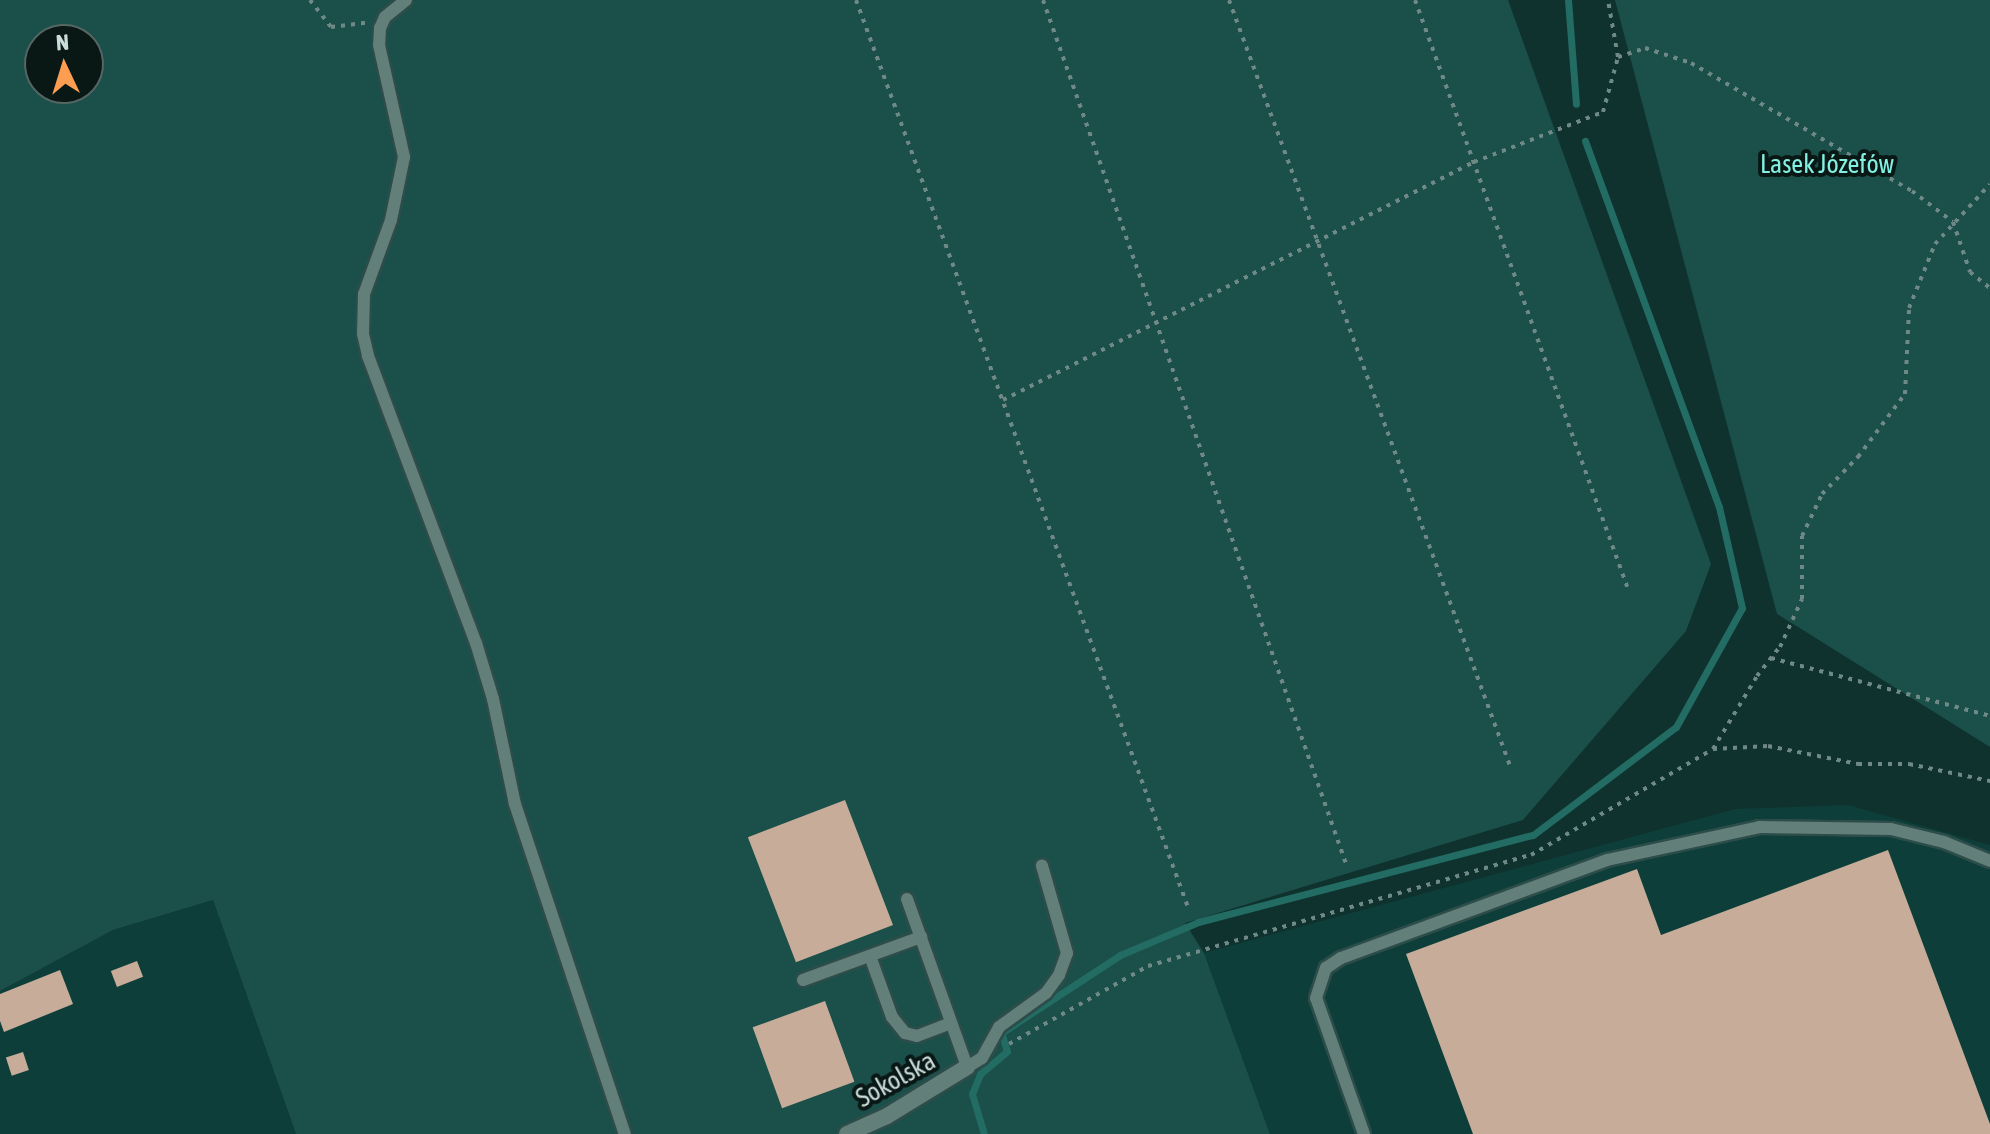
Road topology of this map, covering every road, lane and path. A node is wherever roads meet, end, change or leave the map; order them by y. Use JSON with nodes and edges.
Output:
{"nodes":[{"id":1,"x":310,"y":0,"type":"edge"},
{"id":2,"x":406,"y":0,"type":"edge"},
{"id":3,"x":856,"y":0,"type":"edge"},
{"id":4,"x":1043,"y":0,"type":"edge"},
{"id":5,"x":1229,"y":0,"type":"edge"},
{"id":6,"x":1415,"y":0,"type":"edge"},
{"id":7,"x":1608,"y":0,"type":"edge"},
{"id":8,"x":380,"y":28,"type":"junction"},
{"id":9,"x":1618,"y":57,"type":"junction"},
{"id":10,"x":1474,"y":162,"type":"junction"},
{"id":11,"x":1990,"y":184,"type":"edge"},
{"id":12,"x":1953,"y":222,"type":"junction"},
{"id":13,"x":1317,"y":241,"type":"junction"},
{"id":14,"x":1990,"y":288,"type":"edge"},
{"id":15,"x":1159,"y":324,"type":"junction"},
{"id":16,"x":1002,"y":401,"type":"junction"},
{"id":17,"x":1628,"y":589,"type":"dead end"},
{"id":18,"x":1771,"y":658,"type":"junction"},
{"id":19,"x":1990,"y":716,"type":"edge"},
{"id":20,"x":1713,"y":749,"type":"junction"},
{"id":21,"x":1510,"y":766,"type":"dead end"},
{"id":22,"x":1990,"y":781,"type":"edge"},
{"id":23,"x":1990,"y":861,"type":"edge"},
{"id":24,"x":1346,"y":864,"type":"dead end"},
{"id":25,"x":1042,"y":866,"type":"dead end"},
{"id":26,"x":907,"y":899,"type":"dead end"},
{"id":27,"x":1189,"y":910,"type":"dead end"},
{"id":28,"x":921,"y":937,"type":"junction"},
{"id":29,"x":870,"y":956,"type":"junction"},
{"id":30,"x":803,"y":980,"type":"dead end"},
{"id":31,"x":951,"y":1023,"type":"junction"},
{"id":32,"x":991,"y":1045,"type":"junction"},
{"id":33,"x":967,"y":1067,"type":"junction"},
{"id":34,"x":625,"y":1134,"type":"edge"},
{"id":35,"x":847,"y":1134,"type":"edge"},
{"id":36,"x":1364,"y":1134,"type":"edge"}],
"edges":[{"from":1,"to":8,"type":"path"},
{"from":2,"to":8,"type":"lane"},
{"from":3,"to":16,"type":"path"},
{"from":4,"to":15,"type":"path"},
{"from":5,"to":13,"type":"path"},
{"from":6,"to":10,"type":"path"},
{"from":7,"to":9,"type":"path"},
{"from":8,"to":34,"type":"lane"},
{"from":9,"to":10,"type":"path"},
{"from":9,"to":12,"type":"path"},
{"from":10,"to":13,"type":"path"},
{"from":10,"to":17,"type":"path"},
{"from":11,"to":12,"type":"path"},
{"from":12,"to":14,"type":"path"},
{"from":12,"to":18,"type":"path"},
{"from":13,"to":15,"type":"path"},
{"from":13,"to":21,"type":"path"},
{"from":15,"to":16,"type":"path"},
{"from":15,"to":24,"type":"path"},
{"from":16,"to":27,"type":"path"},
{"from":18,"to":19,"type":"path"},
{"from":18,"to":20,"type":"path"},
{"from":20,"to":22,"type":"path"},
{"from":20,"to":32,"type":"path"},
{"from":23,"to":36,"type":"lane"},
{"from":25,"to":32,"type":"lane"},
{"from":26,"to":28,"type":"lane"},
{"from":28,"to":29,"type":"lane"},
{"from":28,"to":31,"type":"lane"},
{"from":29,"to":30,"type":"lane"},
{"from":29,"to":31,"type":"lane"},
{"from":31,"to":33,"type":"lane"},
{"from":32,"to":33,"type":"lane"},
{"from":33,"to":35,"type":"street","name":"Sokolska"}]}
